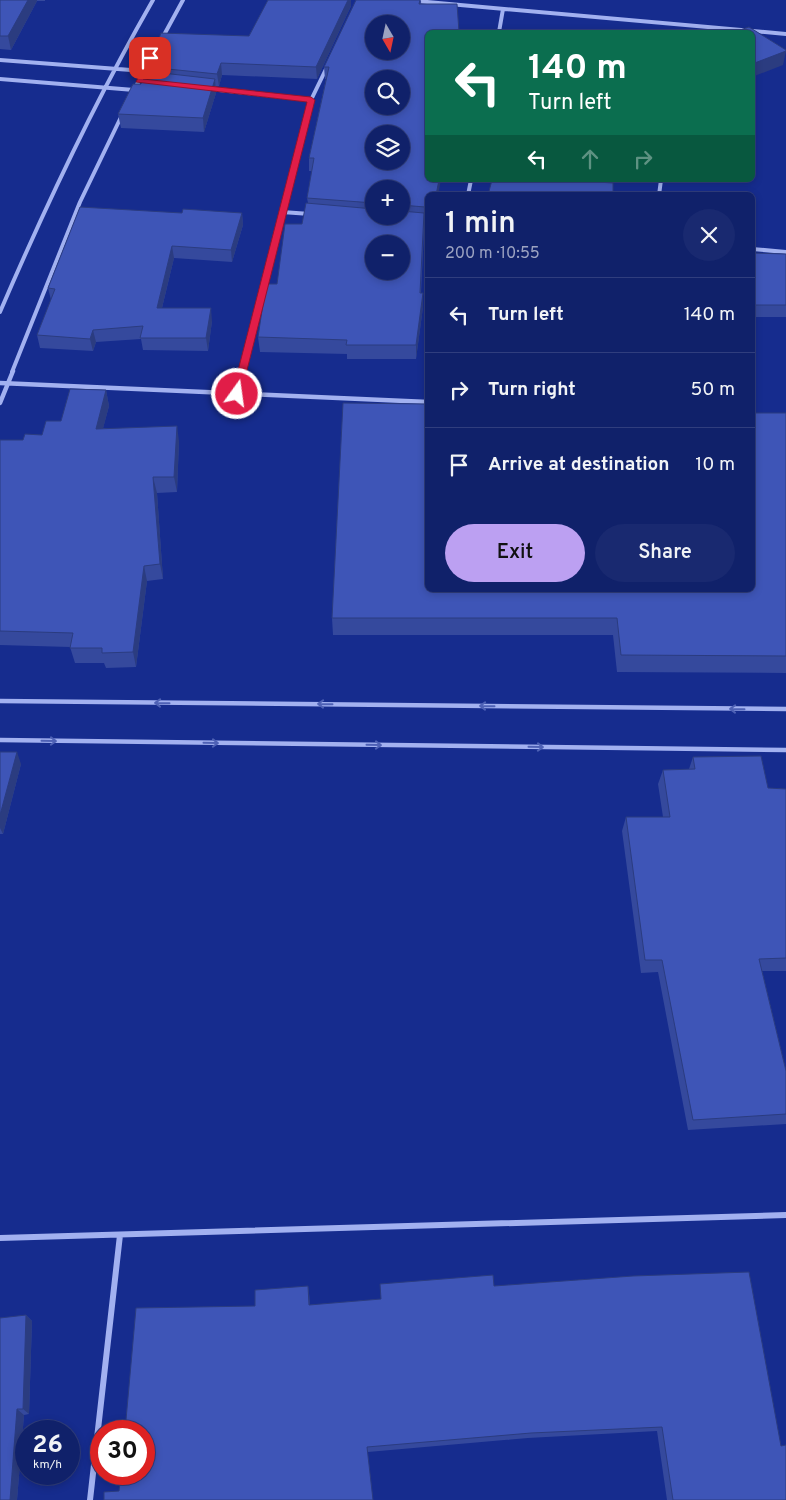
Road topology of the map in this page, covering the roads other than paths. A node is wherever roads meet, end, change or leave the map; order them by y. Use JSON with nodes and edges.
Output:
{"nodes":[{"id":1,"x":153,"y":0,"type":"edge"},
{"id":2,"x":183,"y":0,"type":"edge"},
{"id":3,"x":410,"y":1,"type":"edge"},
{"id":4,"x":503,"y":9,"type":"junction"},
{"id":5,"x":677,"y":25,"type":"junction"},
{"id":6,"x":499,"y":30,"type":"edge"},
{"id":7,"x":677,"y":30,"type":"edge"},
{"id":8,"x":738,"y":30,"type":"edge"},
{"id":9,"x":755,"y":31,"type":"edge"},
{"id":10,"x":786,"y":34,"type":"edge"},
{"id":11,"x":331,"y":58,"type":"edge"},
{"id":12,"x":0,"y":60,"type":"edge"},
{"id":13,"x":114,"y":69,"type":"junction"},
{"id":14,"x":144,"y":71,"type":"junction"},
{"id":15,"x":0,"y":79,"type":"edge"},
{"id":16,"x":139,"y":81,"type":"junction"},
{"id":17,"x":148,"y":82,"type":"edge"},
{"id":18,"x":105,"y":88,"type":"junction"},
{"id":19,"x":206,"y":88,"type":"edge"},
{"id":20,"x":134,"y":90,"type":"junction"},
{"id":21,"x":130,"y":98,"type":"edge"},
{"id":22,"x":311,"y":100,"type":"junction"},
{"id":23,"x":126,"y":107,"type":"edge"},
{"id":24,"x":282,"y":212,"type":"junction"},
{"id":25,"x":312,"y":214,"type":"edge"},
{"id":26,"x":755,"y":250,"type":"edge"},
{"id":27,"x":786,"y":252,"type":"edge"},
{"id":28,"x":0,"y":312,"type":"edge"},
{"id":29,"x":0,"y":383,"type":"edge"},
{"id":30,"x":7,"y":384,"type":"junction"},
{"id":31,"x":237,"y":394,"type":"junction"},
{"id":32,"x":425,"y":402,"type":"edge"},
{"id":33,"x":0,"y":403,"type":"edge"},
{"id":34,"x":0,"y":701,"type":"edge"},
{"id":35,"x":786,"y":709,"type":"edge"},
{"id":36,"x":0,"y":740,"type":"edge"},
{"id":37,"x":786,"y":750,"type":"edge"},
{"id":38,"x":786,"y":1215,"type":"edge"},
{"id":39,"x":120,"y":1235,"type":"junction"},
{"id":40,"x":0,"y":1238,"type":"edge"},
{"id":41,"x":90,"y":1500,"type":"edge"}],
"edges":[{"from":1,"to":13,"type":"street"},
{"from":2,"to":14,"type":"street"},
{"from":3,"to":4,"type":"street"},
{"from":4,"to":5,"type":"street"},
{"from":4,"to":6,"type":"street"},
{"from":5,"to":7,"type":"street"},
{"from":5,"to":8,"type":"street"},
{"from":9,"to":10,"type":"street"},
{"from":11,"to":22,"type":"street"},
{"from":12,"to":13,"type":"street"},
{"from":13,"to":14,"type":"street"},
{"from":13,"to":18,"type":"street"},
{"from":14,"to":16,"type":"street"},
{"from":15,"to":18,"type":"street"},
{"from":16,"to":17,"type":"street"},
{"from":16,"to":20,"type":"street"},
{"from":18,"to":20,"type":"street"},
{"from":18,"to":28,"type":"street"},
{"from":19,"to":22,"type":"street"},
{"from":20,"to":21,"type":"street"},
{"from":22,"to":24,"type":"street"},
{"from":23,"to":30,"type":"street"},
{"from":24,"to":25,"type":"street"},
{"from":24,"to":31,"type":"street"},
{"from":26,"to":27,"type":"street"},
{"from":29,"to":30,"type":"street"},
{"from":30,"to":31,"type":"street"},
{"from":30,"to":33,"type":"street"},
{"from":31,"to":32,"type":"street"},
{"from":35,"to":34,"type":"street","one_way":true},
{"from":36,"to":37,"type":"street","one_way":true},
{"from":38,"to":39,"type":"street"},
{"from":39,"to":40,"type":"street"},
{"from":39,"to":41,"type":"street"}]}
